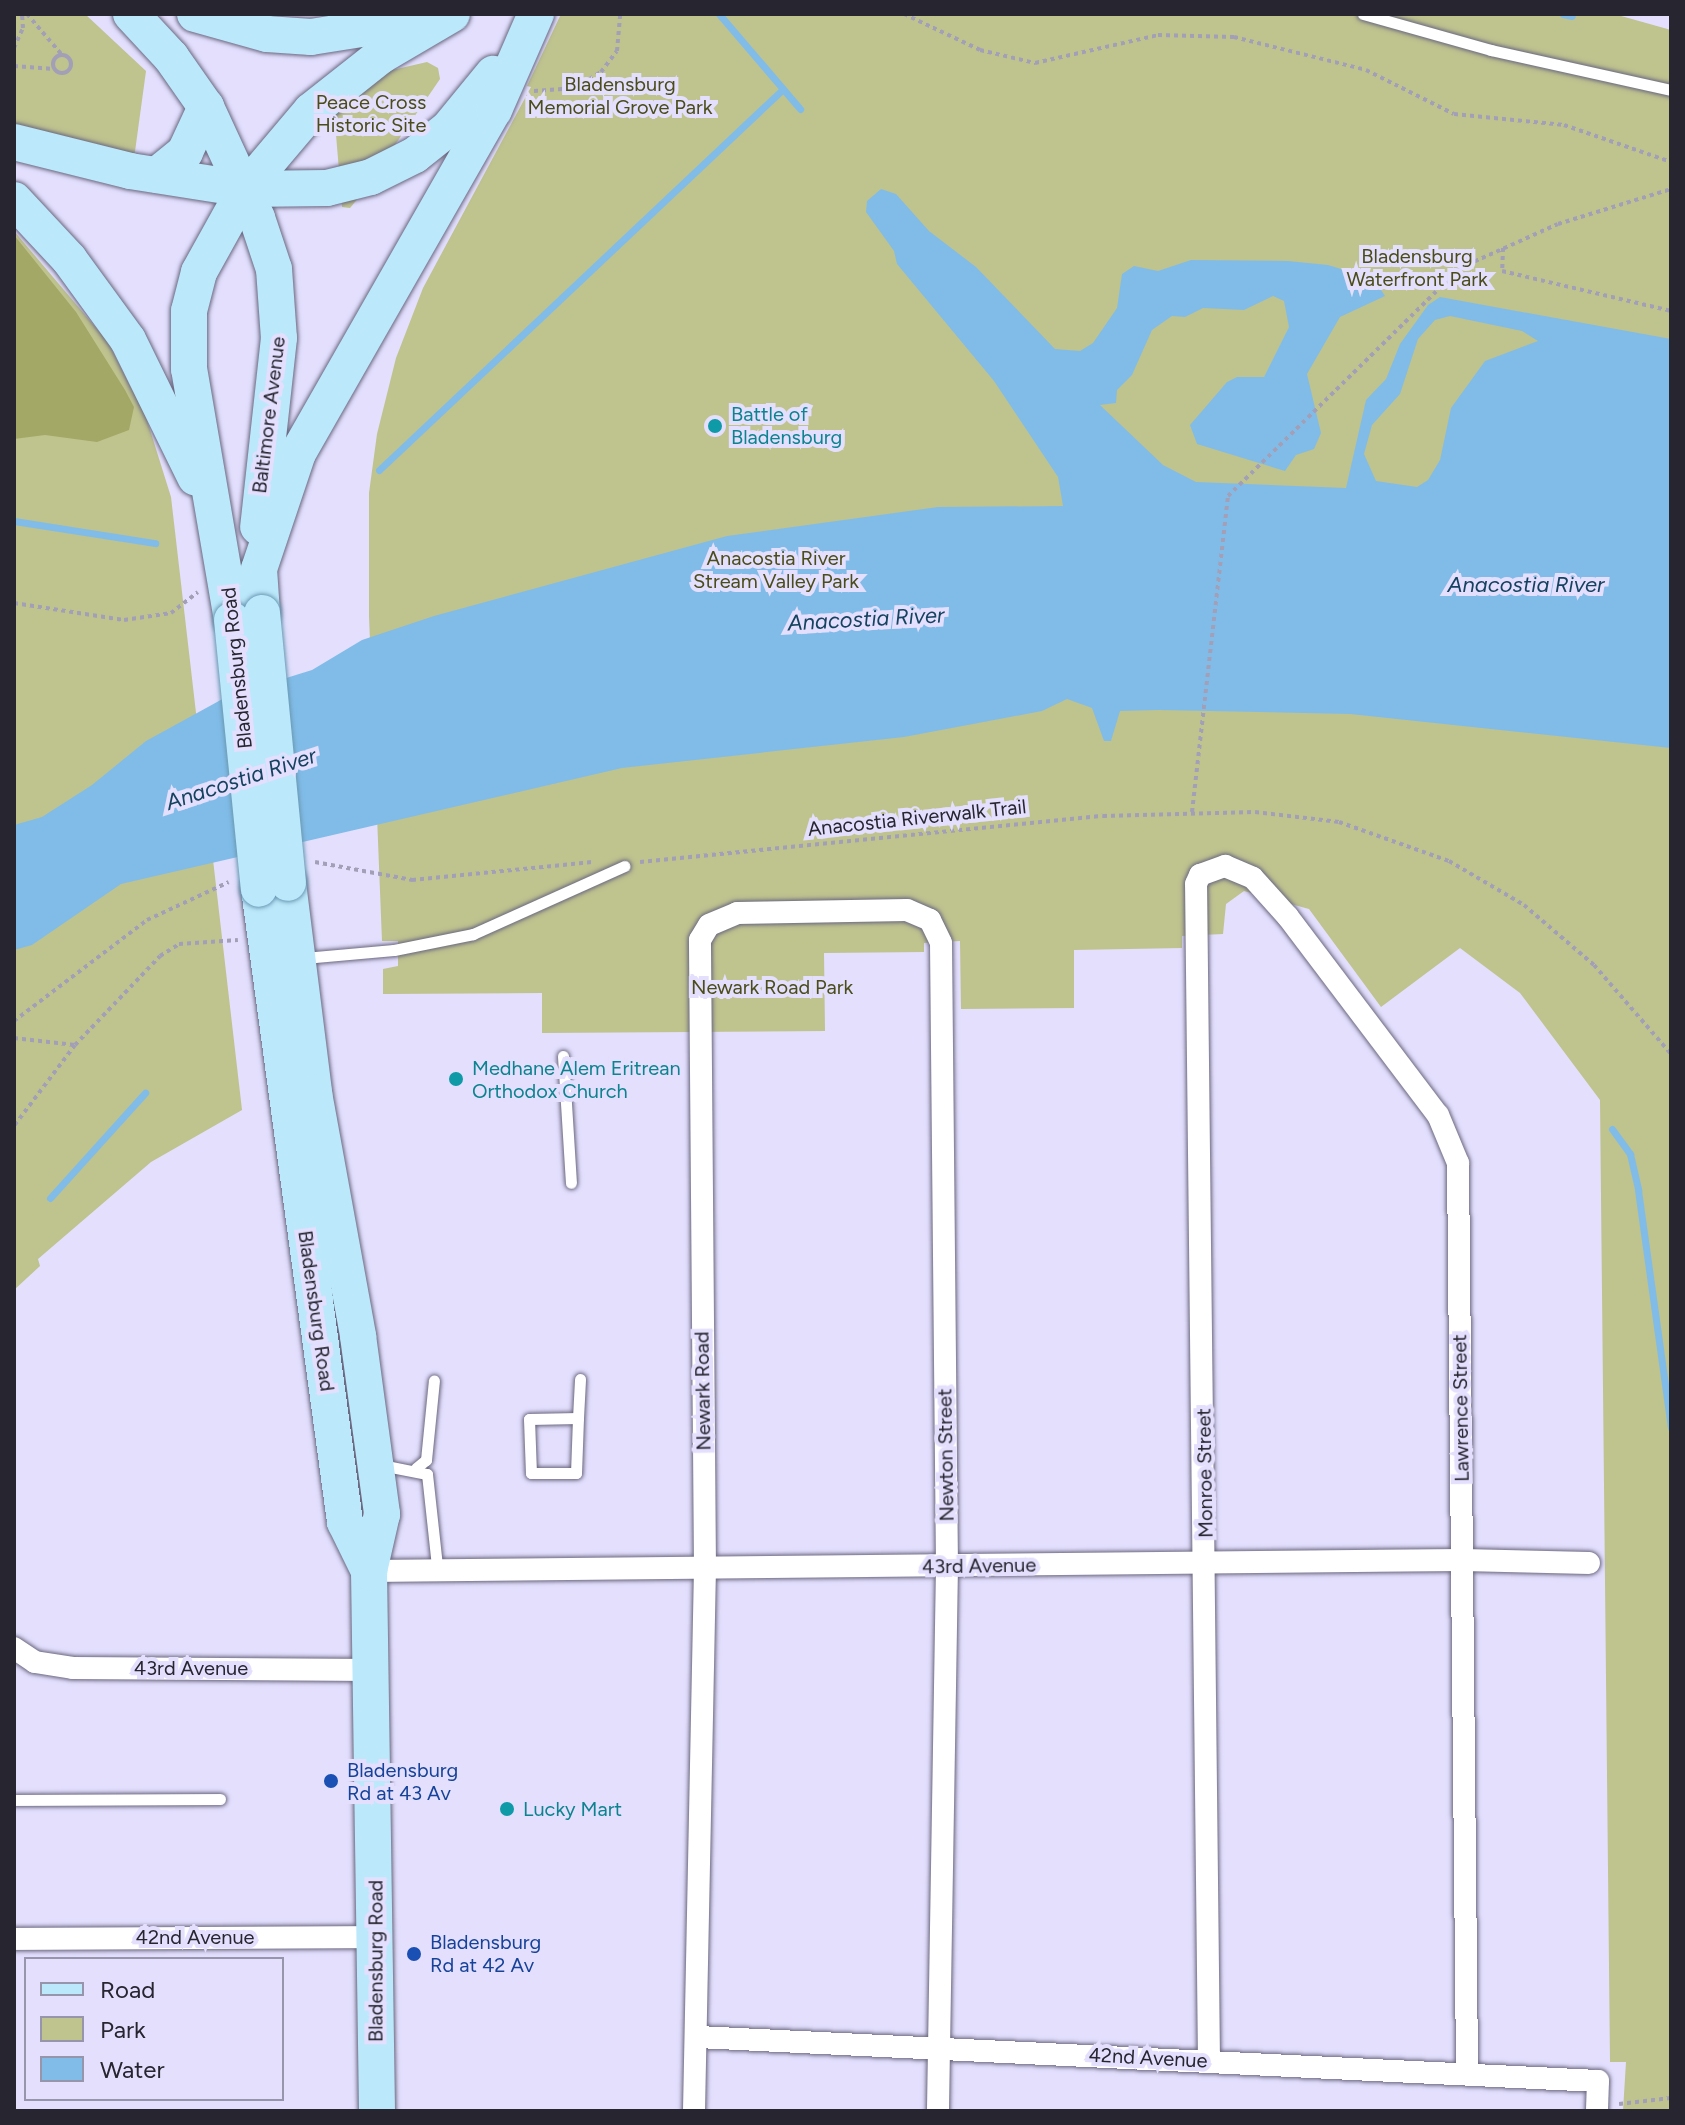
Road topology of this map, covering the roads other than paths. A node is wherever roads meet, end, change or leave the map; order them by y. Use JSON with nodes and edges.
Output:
{"nodes":[{"id":1,"x":131,"y":14,"type":"edge"},
{"id":2,"x":195,"y":14,"type":"edge"},
{"id":3,"x":451,"y":14,"type":"edge"},
{"id":4,"x":534,"y":14,"type":"edge"},
{"id":5,"x":1363,"y":14,"type":"edge"},
{"id":6,"x":1671,"y":90,"type":"edge"},
{"id":7,"x":206,"y":107,"type":"junction"},
{"id":8,"x":14,"y":142,"type":"edge"},
{"id":9,"x":157,"y":175,"type":"junction"},
{"id":10,"x":245,"y":189,"type":"junction"},
{"id":11,"x":14,"y":200,"type":"edge"},
{"id":12,"x":220,"y":529,"type":"junction"},
{"id":13,"x":242,"y":569,"type":"junction"},
{"id":14,"x":624,"y":866,"type":"dead end"},
{"id":15,"x":1196,"y":884,"type":"joint"},
{"id":16,"x":274,"y":886,"type":"junction"},
{"id":17,"x":941,"y":943,"type":"joint"},
{"id":18,"x":295,"y":959,"type":"junction"},
{"id":19,"x":563,"y":1056,"type":"dead end"},
{"id":20,"x":571,"y":1183,"type":"dead end"},
{"id":21,"x":580,"y":1379,"type":"dead end"},
{"id":22,"x":434,"y":1380,"type":"dead end"},
{"id":23,"x":578,"y":1418,"type":"junction"},
{"id":24,"x":376,"y":1465,"type":"junction"},
{"id":25,"x":416,"y":1468,"type":"junction"},
{"id":26,"x":1463,"y":1560,"type":"junction"},
{"id":27,"x":1206,"y":1563,"type":"junction"},
{"id":28,"x":1589,"y":1563,"type":"dead end"},
{"id":29,"x":437,"y":1566,"type":"junction"},
{"id":30,"x":947,"y":1566,"type":"junction"},
{"id":31,"x":705,"y":1569,"type":"junction"},
{"id":32,"x":369,"y":1571,"type":"junction"},
{"id":33,"x":14,"y":1648,"type":"edge"},
{"id":34,"x":373,"y":1670,"type":"junction"},
{"id":35,"x":220,"y":1799,"type":"dead end"},
{"id":36,"x":14,"y":1800,"type":"edge"},
{"id":37,"x":376,"y":1937,"type":"junction"},
{"id":38,"x":14,"y":1939,"type":"edge"},
{"id":39,"x":698,"y":2037,"type":"junction"},
{"id":40,"x":942,"y":2049,"type":"junction"},
{"id":41,"x":1209,"y":2062,"type":"junction"},
{"id":42,"x":1467,"y":2073,"type":"junction"},
{"id":43,"x":1597,"y":2109,"type":"edge"},
{"id":44,"x":377,"y":2111,"type":"edge"},
{"id":45,"x":694,"y":2111,"type":"edge"},
{"id":46,"x":938,"y":2111,"type":"edge"}],
"edges":[{"from":1,"to":7,"type":"main road","name":"Baltimore Avenue"},
{"from":2,"to":3,"type":"main road"},
{"from":3,"to":10,"type":"main road","name":"Bladensburg Road"},
{"from":4,"to":10,"type":"main road"},
{"from":4,"to":13,"type":"main road","name":"Bladensburg Road"},
{"from":5,"to":6,"type":"lane"},
{"from":7,"to":9,"type":"main road"},
{"from":7,"to":10,"type":"main road","name":"Baltimore Avenue"},
{"from":8,"to":9,"type":"main road"},
{"from":9,"to":10,"type":"main road"},
{"from":10,"to":12,"type":"main road","name":"Bladensburg Road"},
{"from":10,"to":13,"type":"main road","name":"Baltimore Avenue"},
{"from":11,"to":12,"type":"main road"},
{"from":12,"to":13,"type":"main road","name":"Bladensburg Road"},
{"from":13,"to":16,"type":"main road","name":"Bladensburg Road","bridge":true},
{"from":14,"to":18,"type":"lane"},
{"from":15,"to":26,"type":"street","name":"Lawrence Street"},
{"from":15,"to":27,"type":"street","name":"Monroe Street"},
{"from":16,"to":18,"type":"main road","name":"Bladensburg Road"},
{"from":16,"to":32,"type":"main road","name":"Bladensburg Road"},
{"from":17,"to":30,"type":"street","name":"Newton Street"},
{"from":17,"to":31,"type":"street","name":"Newark Road"},
{"from":18,"to":24,"type":"main road","name":"Bladensburg Road"},
{"from":19,"to":20,"type":"lane"},
{"from":21,"to":23,"type":"lane"},
{"from":22,"to":25,"type":"lane"},
{"from":23,"to":23,"type":"lane"},
{"from":24,"to":25,"type":"lane"},
{"from":24,"to":32,"type":"main road","name":"Bladensburg Road"},
{"from":25,"to":29,"type":"lane"},
{"from":26,"to":27,"type":"street","name":"43rd Avenue"},
{"from":26,"to":28,"type":"street","name":"43rd Avenue"},
{"from":26,"to":42,"type":"street","name":"Lawrence Street"},
{"from":27,"to":30,"type":"street","name":"43rd Avenue"},
{"from":27,"to":41,"type":"street","name":"Monroe Street"},
{"from":29,"to":31,"type":"street","name":"43rd Avenue"},
{"from":29,"to":32,"type":"street","name":"43rd Avenue"},
{"from":30,"to":31,"type":"street","name":"43rd Avenue"},
{"from":30,"to":40,"type":"street","name":"Newton Street"},
{"from":31,"to":39,"type":"street","name":"Newark Road"},
{"from":32,"to":34,"type":"main road","name":"Bladensburg Road"},
{"from":33,"to":34,"type":"street","name":"43rd Avenue"},
{"from":34,"to":37,"type":"main road","name":"Bladensburg Road"},
{"from":35,"to":36,"type":"lane"},
{"from":37,"to":38,"type":"street","name":"42nd Avenue"},
{"from":37,"to":44,"type":"main road","name":"Bladensburg Road"},
{"from":39,"to":40,"type":"street","name":"42nd Avenue"},
{"from":39,"to":45,"type":"street","name":"Newark Road"},
{"from":40,"to":41,"type":"street","name":"42nd Avenue"},
{"from":40,"to":46,"type":"street","name":"Newton Street"},
{"from":41,"to":42,"type":"street","name":"42nd Avenue"},
{"from":42,"to":43,"type":"street","name":"42nd Avenue"}]}
